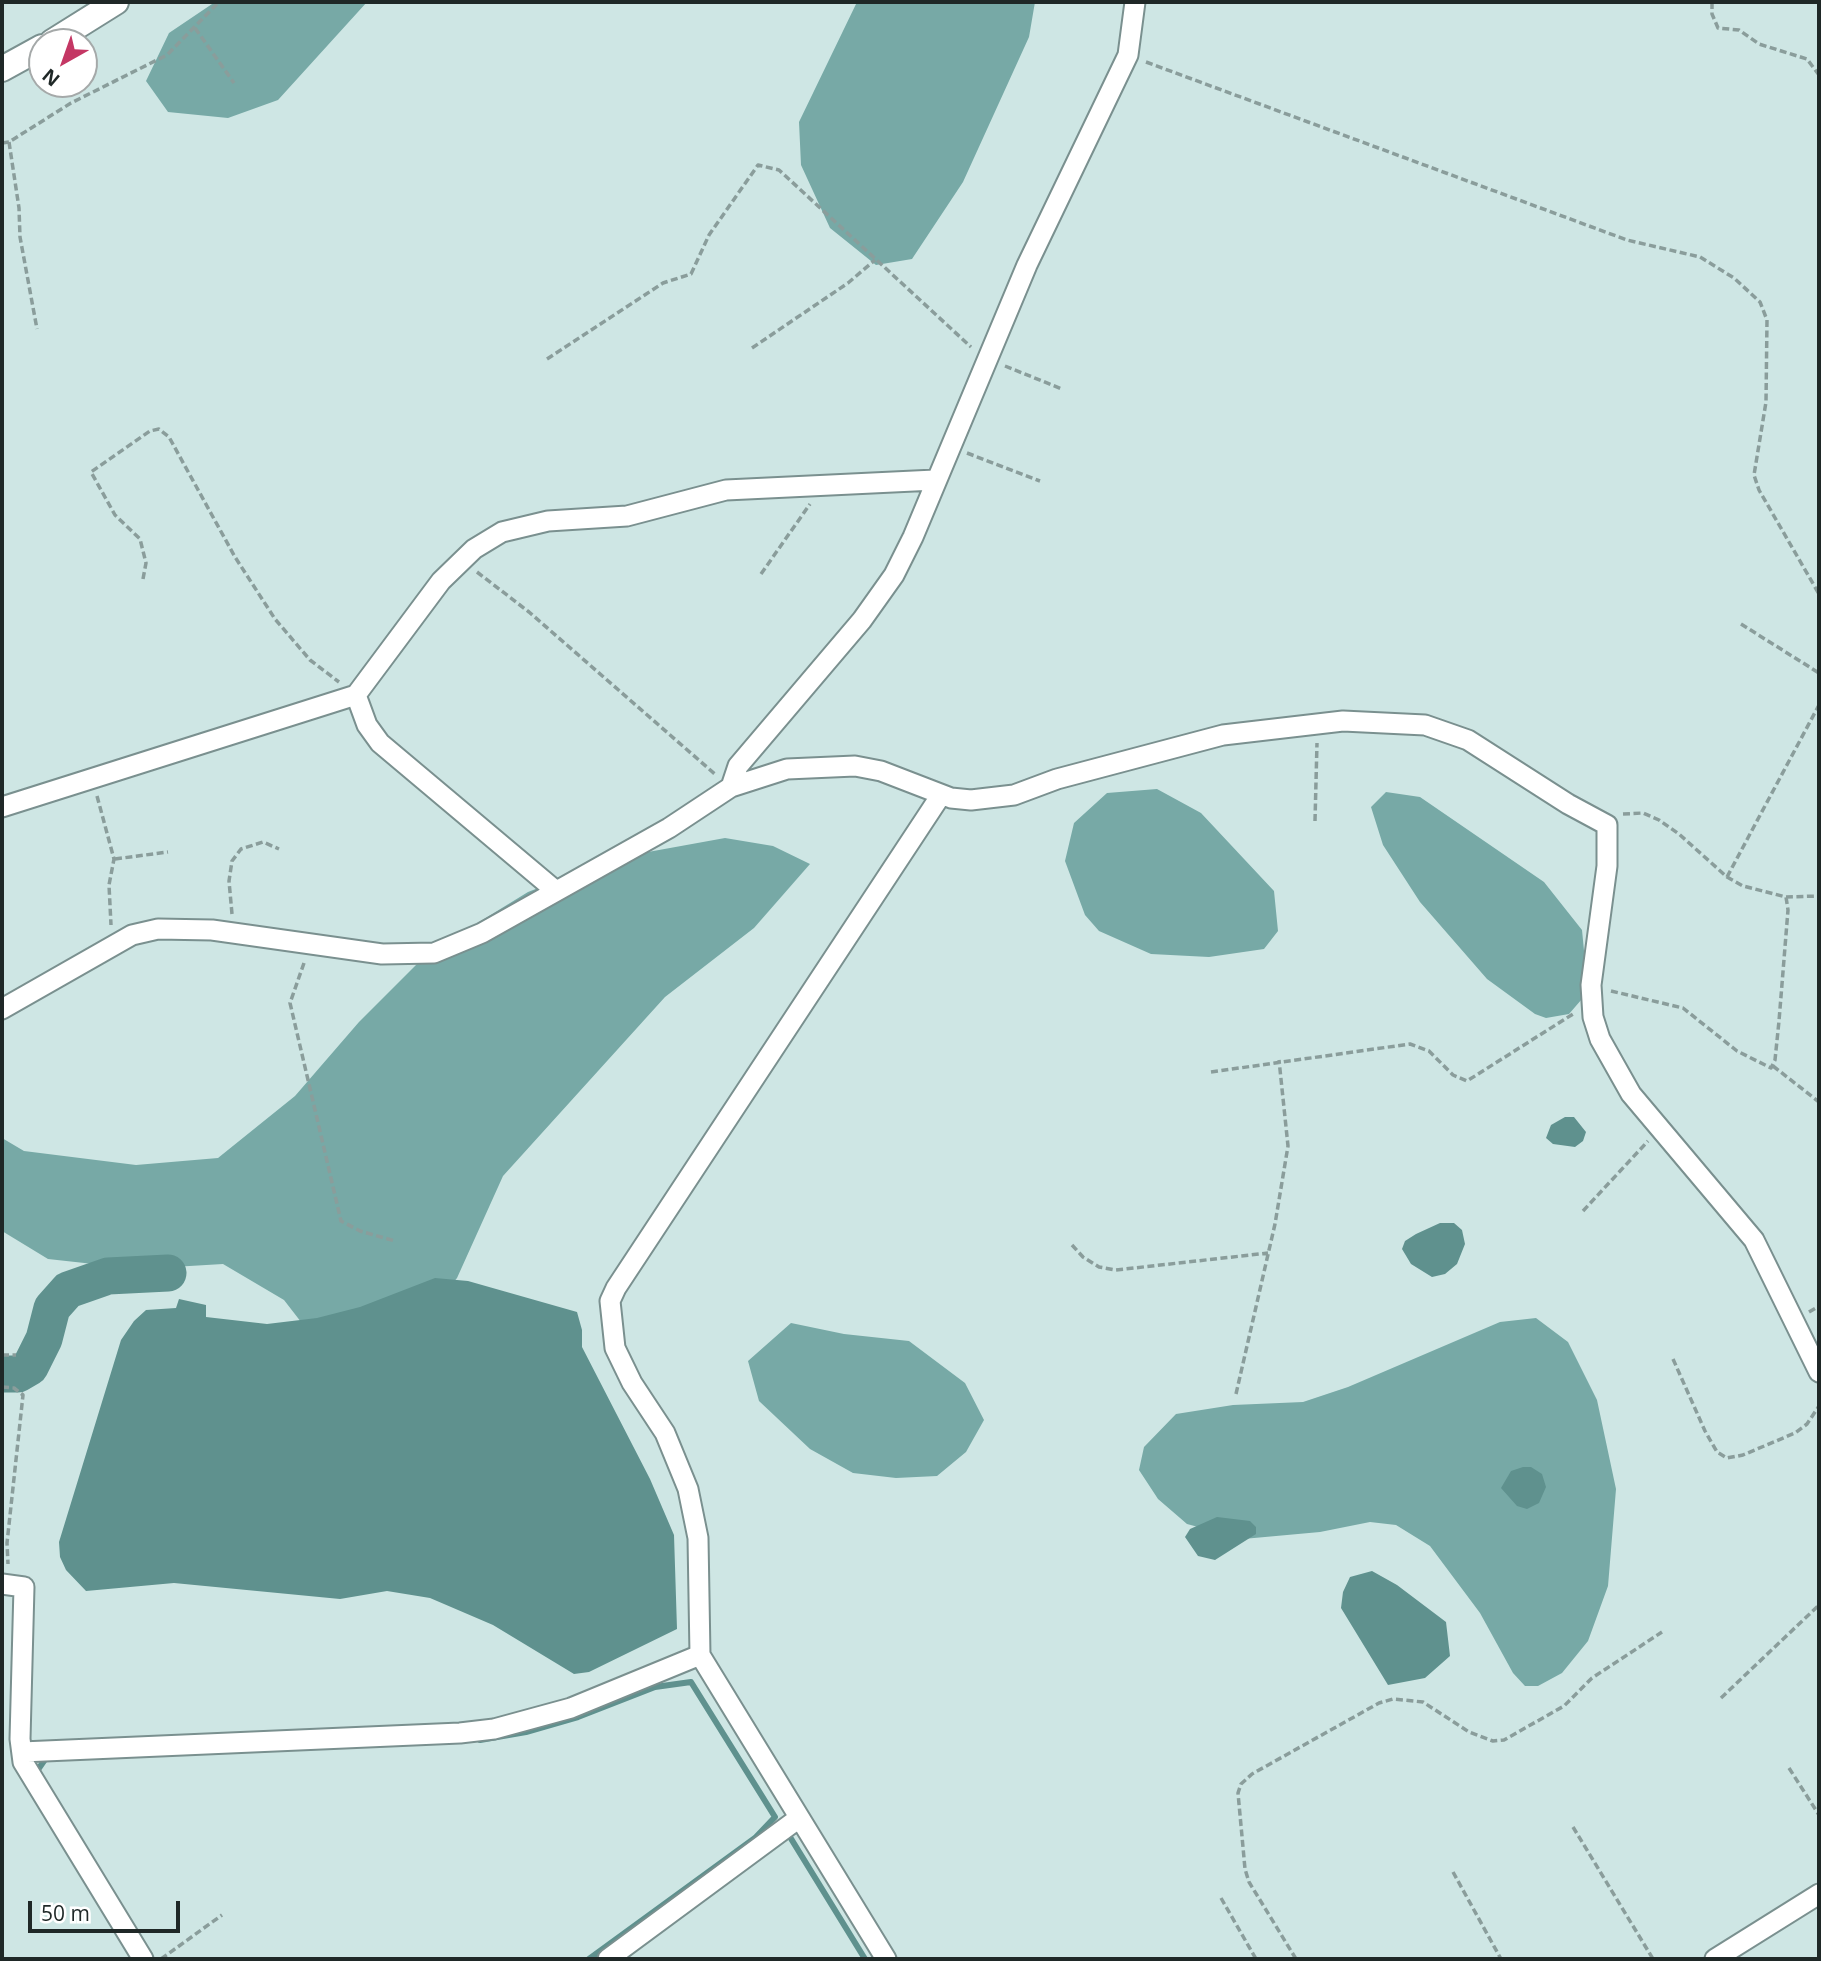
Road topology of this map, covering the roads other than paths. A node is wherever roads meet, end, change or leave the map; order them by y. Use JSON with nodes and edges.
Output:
{"nodes":[{"id":1,"x":116,"y":2,"type":"edge"},
{"id":2,"x":1135,"y":2,"type":"edge"},
{"id":3,"x":74,"y":28,"type":"edge"},
{"id":4,"x":28,"y":55,"type":"edge"},
{"id":5,"x":2,"y":69,"type":"edge"},
{"id":6,"x":935,"y":481,"type":"junction"},
{"id":7,"x":356,"y":695,"type":"junction"},
{"id":8,"x":731,"y":787,"type":"junction"},
{"id":9,"x":941,"y":795,"type":"junction"},
{"id":10,"x":2,"y":807,"type":"edge"},
{"id":11,"x":556,"y":891,"type":"junction"},
{"id":12,"x":2,"y":1009,"type":"edge"},
{"id":13,"x":1819,"y":1372,"type":"edge"},
{"id":14,"x":6,"y":1584,"type":"edge"},
{"id":15,"x":700,"y":1655,"type":"junction"},
{"id":16,"x":22,"y":1752,"type":"junction"},
{"id":17,"x":799,"y":1818,"type":"junction"},
{"id":18,"x":1819,"y":1894,"type":"edge"},
{"id":19,"x":143,"y":1959,"type":"edge"},
{"id":20,"x":608,"y":1959,"type":"edge"},
{"id":21,"x":886,"y":1959,"type":"edge"},
{"id":22,"x":1715,"y":1959,"type":"edge"}],
"edges":[{"from":1,"to":3,"type":"street"},
{"from":2,"to":6,"type":"street"},
{"from":4,"to":5,"type":"street"},
{"from":6,"to":7,"type":"street"},
{"from":6,"to":8,"type":"street"},
{"from":7,"to":10,"type":"street"},
{"from":7,"to":11,"type":"street"},
{"from":8,"to":9,"type":"street"},
{"from":8,"to":11,"type":"street"},
{"from":9,"to":13,"type":"street"},
{"from":9,"to":15,"type":"street"},
{"from":11,"to":12,"type":"street"},
{"from":14,"to":16,"type":"street"},
{"from":15,"to":16,"type":"street"},
{"from":15,"to":17,"type":"street"},
{"from":16,"to":19,"type":"street"},
{"from":17,"to":20,"type":"street"},
{"from":17,"to":21,"type":"street"},
{"from":18,"to":22,"type":"street"}]}
